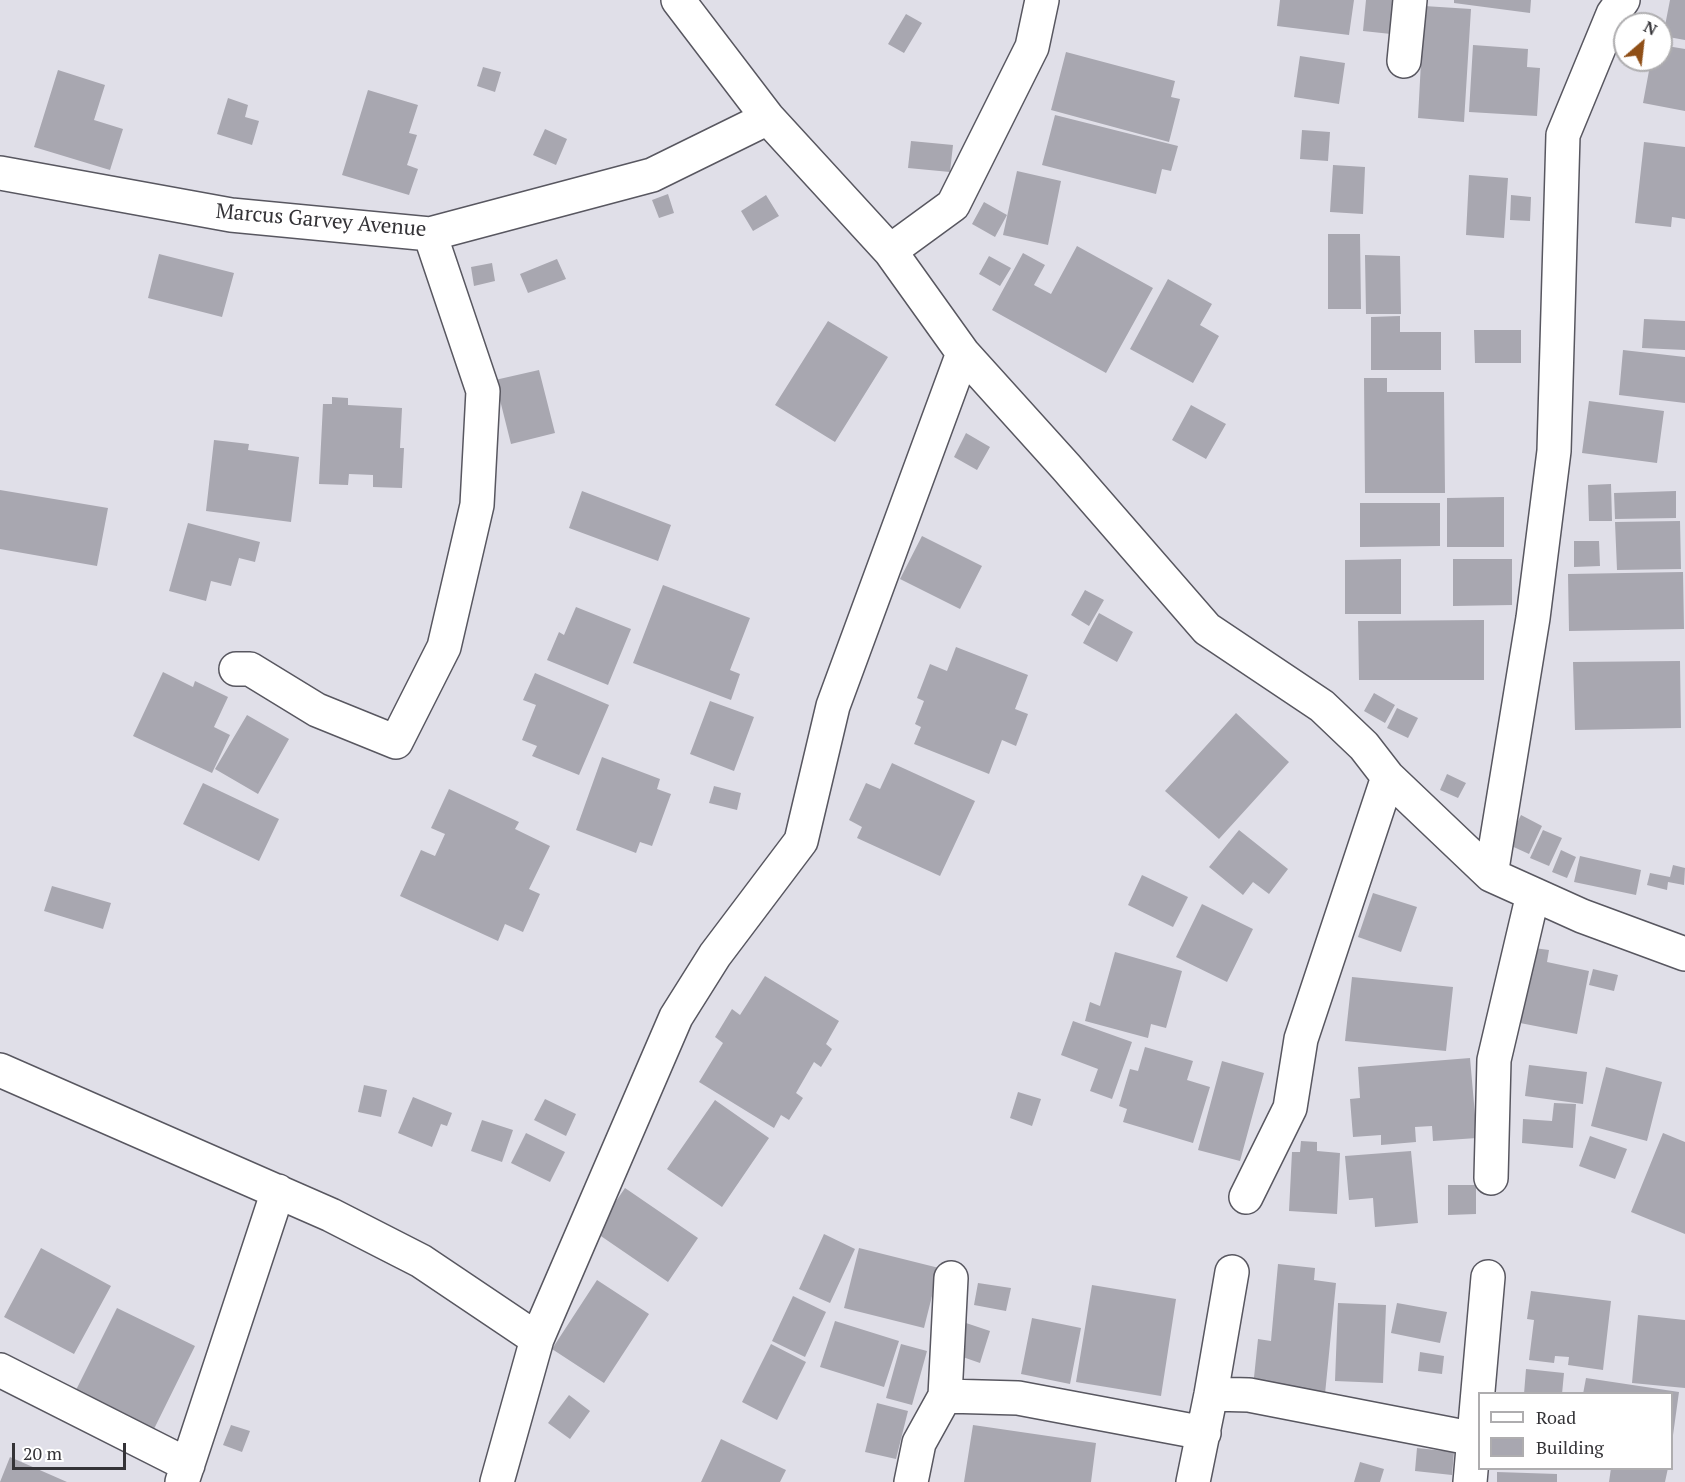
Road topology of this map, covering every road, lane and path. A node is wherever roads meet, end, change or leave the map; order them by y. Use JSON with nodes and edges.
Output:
{"nodes":[{"id":1,"x":678,"y":0,"type":"edge"},
{"id":2,"x":1042,"y":0,"type":"edge"},
{"id":3,"x":1410,"y":0,"type":"edge"},
{"id":4,"x":1623,"y":0,"type":"edge"},
{"id":5,"x":1404,"y":61,"type":"dead end"},
{"id":6,"x":768,"y":118,"type":"junction"},
{"id":7,"x":0,"y":173,"type":"edge"},
{"id":8,"x":430,"y":234,"type":"junction"},
{"id":9,"x":890,"y":251,"type":"junction"},
{"id":10,"x":963,"y":353,"type":"junction"},
{"id":11,"x":236,"y":669,"type":"dead end"},
{"id":12,"x":1388,"y":777,"type":"junction"},
{"id":13,"x":1491,"y":875,"type":"junction"},
{"id":14,"x":1533,"y":894,"type":"junction"},
{"id":15,"x":1685,"y":954,"type":"edge"},
{"id":16,"x":0,"y":1070,"type":"edge"},
{"id":17,"x":1491,"y":1178,"type":"dead end"},
{"id":18,"x":278,"y":1191,"type":"junction"},
{"id":19,"x":1246,"y":1197,"type":"dead end"},
{"id":20,"x":1232,"y":1272,"type":"dead end"},
{"id":21,"x":951,"y":1278,"type":"dead end"},
{"id":22,"x":1488,"y":1278,"type":"dead end"},
{"id":23,"x":537,"y":1339,"type":"junction"},
{"id":24,"x":0,"y":1370,"type":"edge"},
{"id":25,"x":1479,"y":1392,"type":"edge"},
{"id":26,"x":1211,"y":1394,"type":"junction"},
{"id":27,"x":945,"y":1396,"type":"junction"},
{"id":28,"x":1478,"y":1402,"type":"edge"},
{"id":29,"x":1204,"y":1433,"type":"junction"},
{"id":30,"x":1475,"y":1439,"type":"junction"},
{"id":31,"x":185,"y":1474,"type":"edge"},
{"id":32,"x":497,"y":1482,"type":"edge"},
{"id":33,"x":911,"y":1482,"type":"edge"},
{"id":34,"x":1193,"y":1482,"type":"edge"},
{"id":35,"x":1470,"y":1482,"type":"edge"}],
"edges":[{"from":1,"to":6,"type":"street"},
{"from":2,"to":9,"type":"street"},
{"from":3,"to":5,"type":"street"},
{"from":4,"to":13,"type":"street"},
{"from":6,"to":8,"type":"street","name":"Marcus Garvey Avenue"},
{"from":6,"to":9,"type":"street"},
{"from":7,"to":8,"type":"street","name":"Marcus Garvey Avenue"},
{"from":8,"to":11,"type":"street"},
{"from":9,"to":10,"type":"street"},
{"from":10,"to":12,"type":"street"},
{"from":10,"to":23,"type":"street"},
{"from":12,"to":13,"type":"street"},
{"from":12,"to":19,"type":"street"},
{"from":13,"to":14,"type":"street"},
{"from":14,"to":15,"type":"street"},
{"from":14,"to":17,"type":"street"},
{"from":16,"to":18,"type":"street"},
{"from":18,"to":23,"type":"street"},
{"from":18,"to":31,"type":"street"},
{"from":20,"to":26,"type":"street"},
{"from":21,"to":27,"type":"street"},
{"from":22,"to":25,"type":"street"},
{"from":23,"to":32,"type":"street"},
{"from":24,"to":31,"type":"street"},
{"from":26,"to":29,"type":"street"},
{"from":26,"to":30,"type":"street"},
{"from":27,"to":29,"type":"street"},
{"from":27,"to":33,"type":"street"},
{"from":28,"to":30,"type":"street"},
{"from":29,"to":34,"type":"street"},
{"from":30,"to":35,"type":"street"}]}
